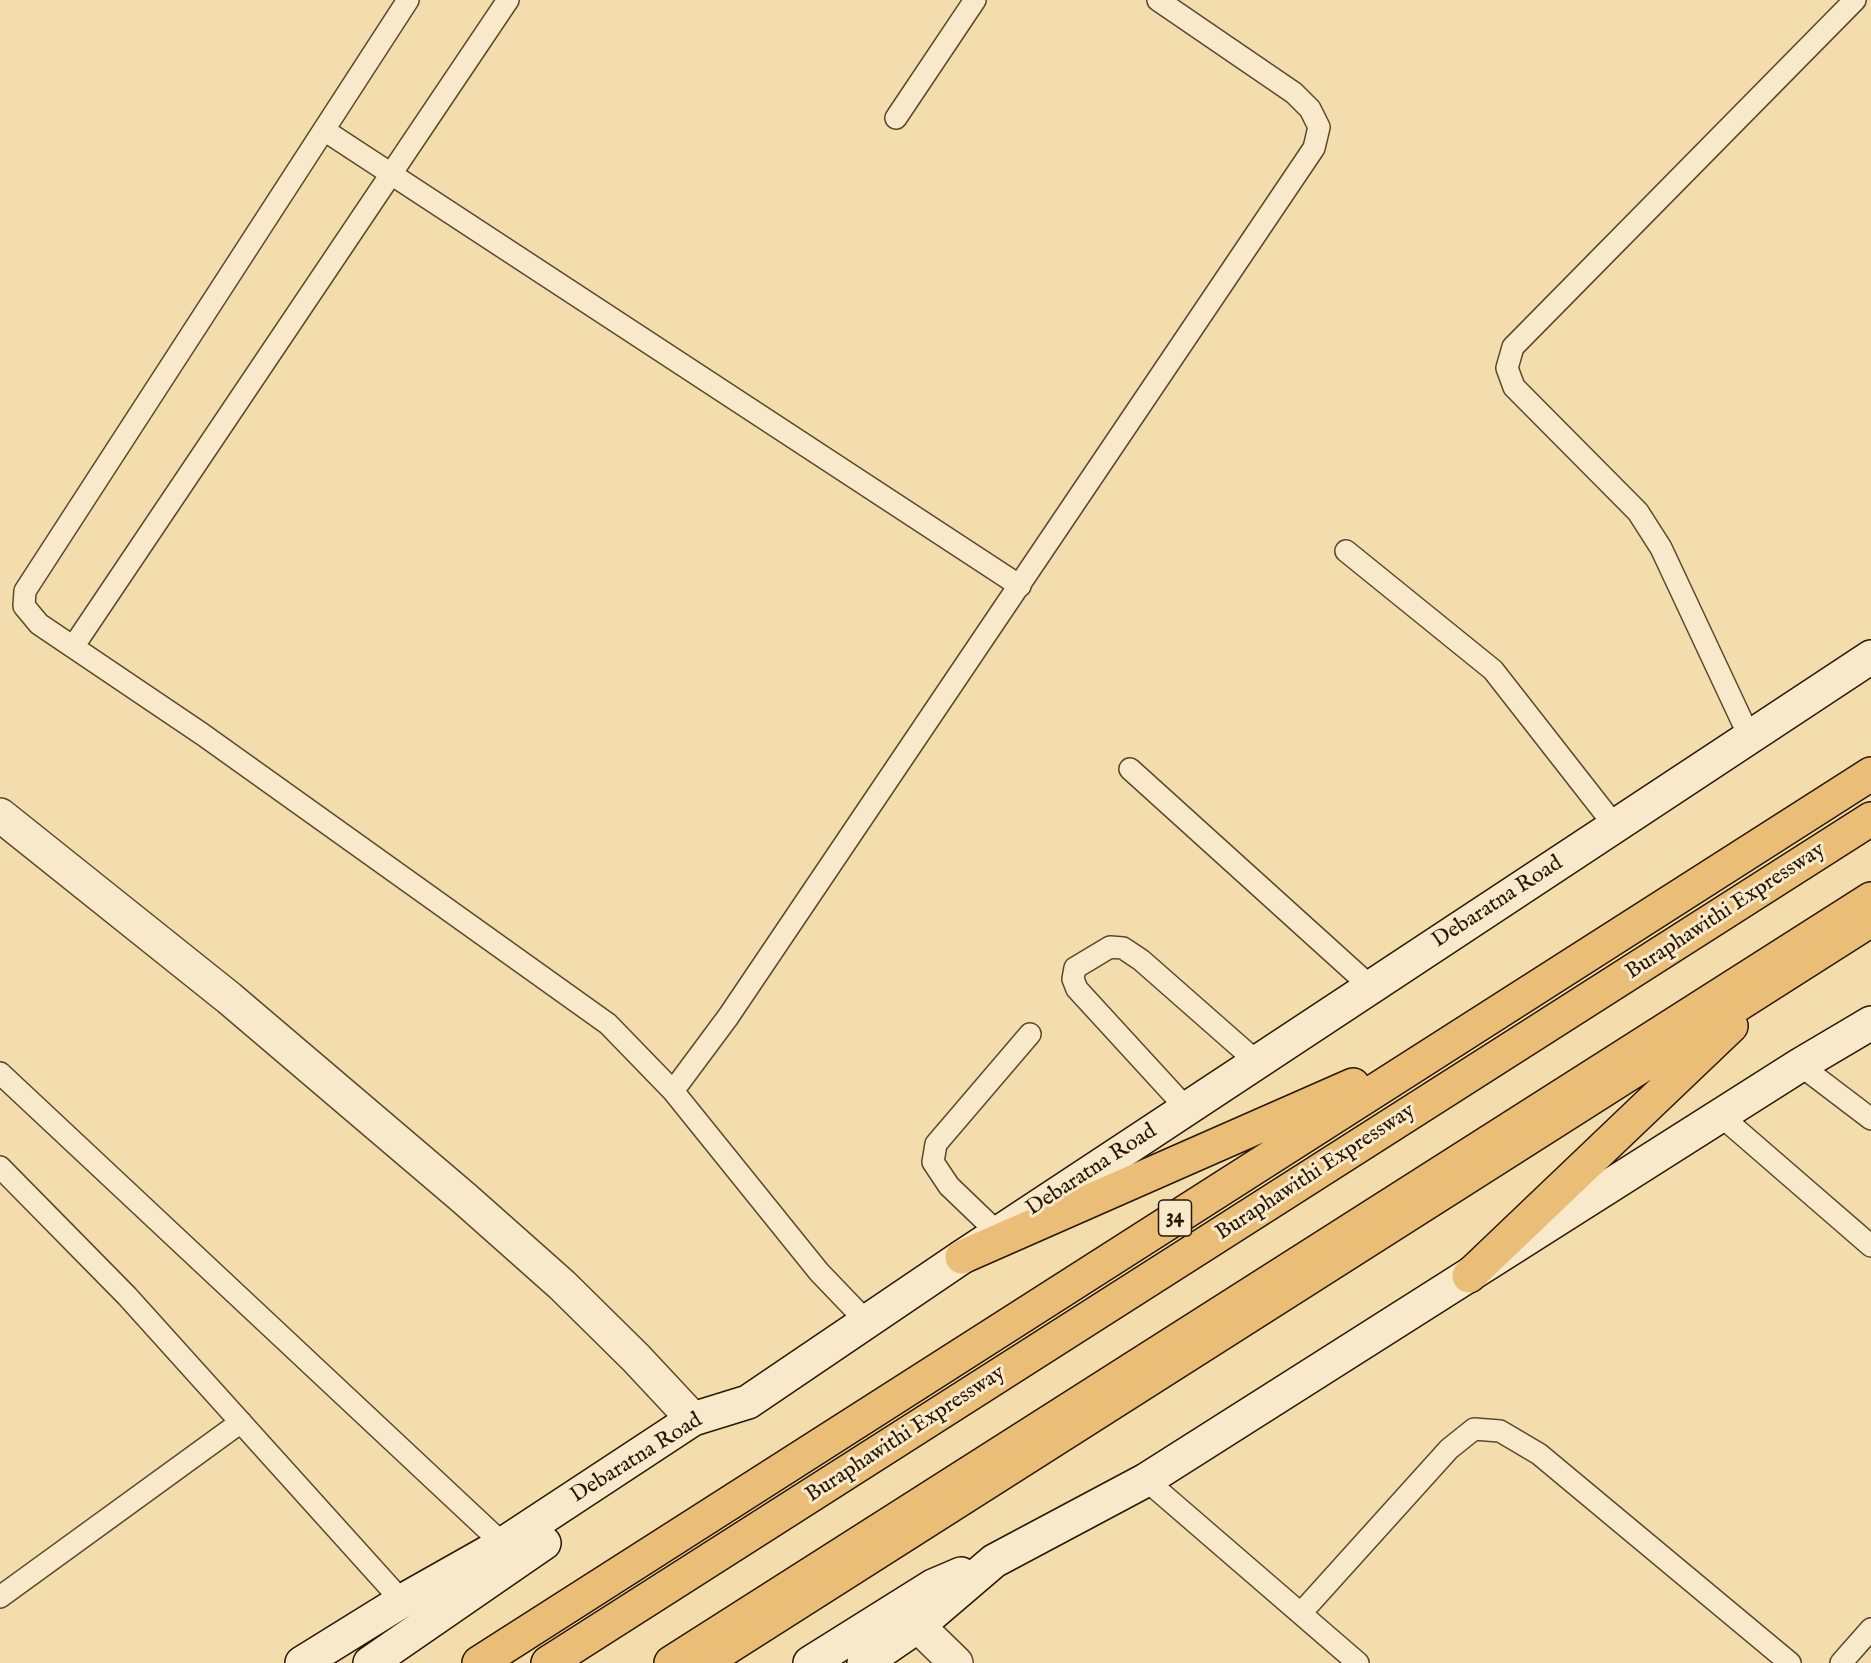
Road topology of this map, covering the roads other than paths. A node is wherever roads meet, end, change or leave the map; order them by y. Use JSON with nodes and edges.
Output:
{"nodes":[{"id":1,"x":408,"y":0,"type":"edge"},
{"id":2,"x":508,"y":0,"type":"edge"},
{"id":3,"x":975,"y":0,"type":"edge"},
{"id":4,"x":1158,"y":0,"type":"edge"},
{"id":5,"x":1855,"y":0,"type":"edge"},
{"id":6,"x":896,"y":118,"type":"dead end"},
{"id":7,"x":324,"y":130,"type":"junction"},
{"id":8,"x":391,"y":174,"type":"junction"},
{"id":9,"x":1346,"y":551,"type":"dead end"},
{"id":10,"x":1020,"y":586,"type":"junction"},
{"id":11,"x":73,"y":646,"type":"junction"},
{"id":12,"x":1871,"y":657,"type":"edge"},
{"id":13,"x":1750,"y":738,"type":"junction"},
{"id":14,"x":1130,"y":769,"type":"dead end"},
{"id":15,"x":1871,"y":774,"type":"edge"},
{"id":16,"x":0,"y":815,"type":"edge"},
{"id":17,"x":1871,"y":819,"type":"edge"},
{"id":18,"x":1615,"y":826,"type":"junction"},
{"id":19,"x":1871,"y":899,"type":"edge"},
{"id":20,"x":1871,"y":920,"type":"edge"},
{"id":21,"x":1784,"y":975,"type":"junction"},
{"id":22,"x":1371,"y":987,"type":"junction"},
{"id":23,"x":1871,"y":1023,"type":"edge"},
{"id":24,"x":1030,"y":1034,"type":"dead end"},
{"id":25,"x":1449,"y":1043,"type":"junction"},
{"id":26,"x":1257,"y":1062,"type":"junction"},
{"id":27,"x":1800,"y":1065,"type":"junction"},
{"id":28,"x":0,"y":1072,"type":"edge"},
{"id":29,"x":673,"y":1090,"type":"junction"},
{"id":30,"x":1187,"y":1109,"type":"junction"},
{"id":31,"x":1721,"y":1116,"type":"junction"},
{"id":32,"x":1871,"y":1119,"type":"edge"},
{"id":33,"x":0,"y":1167,"type":"edge"},
{"id":34,"x":998,"y":1233,"type":"junction"},
{"id":35,"x":1871,"y":1246,"type":"edge"},
{"id":36,"x":962,"y":1257,"type":"junction"},
{"id":37,"x":1469,"y":1276,"type":"junction"},
{"id":38,"x":866,"y":1321,"type":"junction"},
{"id":39,"x":748,"y":1402,"type":"junction"},
{"id":40,"x":693,"y":1419,"type":"junction"},
{"id":41,"x":242,"y":1422,"type":"junction"},
{"id":42,"x":1146,"y":1480,"type":"junction"},
{"id":43,"x":503,"y":1544,"type":"junction"},
{"id":44,"x":994,"y":1561,"type":"junction"},
{"id":45,"x":0,"y":1597,"type":"edge"},
{"id":46,"x":402,"y":1601,"type":"junction"},
{"id":47,"x":1301,"y":1613,"type":"junction"},
{"id":48,"x":918,"y":1626,"type":"junction"},
{"id":49,"x":1871,"y":1629,"type":"edge"},
{"id":50,"x":302,"y":1663,"type":"edge"},
{"id":51,"x":370,"y":1663,"type":"edge"},
{"id":52,"x":479,"y":1663,"type":"edge"},
{"id":53,"x":548,"y":1663,"type":"edge"},
{"id":54,"x":671,"y":1663,"type":"edge"},
{"id":55,"x":704,"y":1663,"type":"edge"},
{"id":56,"x":810,"y":1663,"type":"edge"},
{"id":57,"x":864,"y":1663,"type":"edge"},
{"id":58,"x":956,"y":1663,"type":"edge"},
{"id":59,"x":1358,"y":1663,"type":"edge"},
{"id":60,"x":1790,"y":1663,"type":"edge"},
{"id":61,"x":1841,"y":1663,"type":"edge"}],
"edges":[{"from":1,"to":7,"type":"lane"},
{"from":2,"to":8,"type":"lane"},
{"from":3,"to":6,"type":"lane"},
{"from":4,"to":10,"type":"lane"},
{"from":5,"to":13,"type":"lane"},
{"from":7,"to":8,"type":"lane"},
{"from":7,"to":11,"type":"lane"},
{"from":8,"to":10,"type":"lane"},
{"from":8,"to":11,"type":"lane"},
{"from":9,"to":18,"type":"lane"},
{"from":10,"to":29,"type":"lane"},
{"from":11,"to":29,"type":"lane"},
{"from":12,"to":13,"type":"main road","name":"Debaratna Road"},
{"from":13,"to":18,"type":"main road","name":"Debaratna Road"},
{"from":14,"to":22,"type":"lane"},
{"from":15,"to":25,"type":"highway","number":"34"},
{"from":16,"to":40,"type":"main road"},
{"from":17,"to":53,"type":"highway","name":"Buraphawithi Expressway"},
{"from":18,"to":22,"type":"main road","name":"Debaratna Road"},
{"from":19,"to":54,"type":"highway"},
{"from":20,"to":21,"type":"highway"},
{"from":21,"to":37,"type":"highway"},
{"from":21,"to":55,"type":"highway"},
{"from":22,"to":26,"type":"main road","name":"Debaratna Road"},
{"from":23,"to":27,"type":"main road"},
{"from":24,"to":34,"type":"lane"},
{"from":25,"to":36,"type":"highway"},
{"from":25,"to":52,"type":"highway","number":"34"},
{"from":26,"to":30,"type":"main road","name":"Debaratna Road"},
{"from":26,"to":30,"type":"lane"},
{"from":27,"to":31,"type":"main road"},
{"from":27,"to":32,"type":"lane"},
{"from":28,"to":43,"type":"lane"},
{"from":29,"to":38,"type":"lane"},
{"from":30,"to":34,"type":"main road","name":"Debaratna Road"},
{"from":31,"to":35,"type":"lane"},
{"from":31,"to":37,"type":"main road"},
{"from":33,"to":41,"type":"lane"},
{"from":34,"to":36,"type":"main road","name":"Debaratna Road"},
{"from":36,"to":38,"type":"main road","name":"Debaratna Road"},
{"from":37,"to":42,"type":"main road"},
{"from":38,"to":39,"type":"main road","name":"Debaratna Road"},
{"from":39,"to":40,"type":"main road","name":"Debaratna Road"},
{"from":39,"to":51,"type":"main road"},
{"from":40,"to":43,"type":"main road","name":"Debaratna Road"},
{"from":41,"to":45,"type":"lane"},
{"from":41,"to":46,"type":"lane"},
{"from":42,"to":44,"type":"main road"},
{"from":42,"to":47,"type":"lane"},
{"from":43,"to":46,"type":"main road","name":"Debaratna Road"},
{"from":44,"to":48,"type":"main road"},
{"from":44,"to":56,"type":"main road"},
{"from":46,"to":50,"type":"main road","name":"Debaratna Road"},
{"from":47,"to":59,"type":"lane"},
{"from":47,"to":60,"type":"lane"},
{"from":48,"to":57,"type":"main road"},
{"from":48,"to":58,"type":"main road"},
{"from":49,"to":61,"type":"lane"}]}
